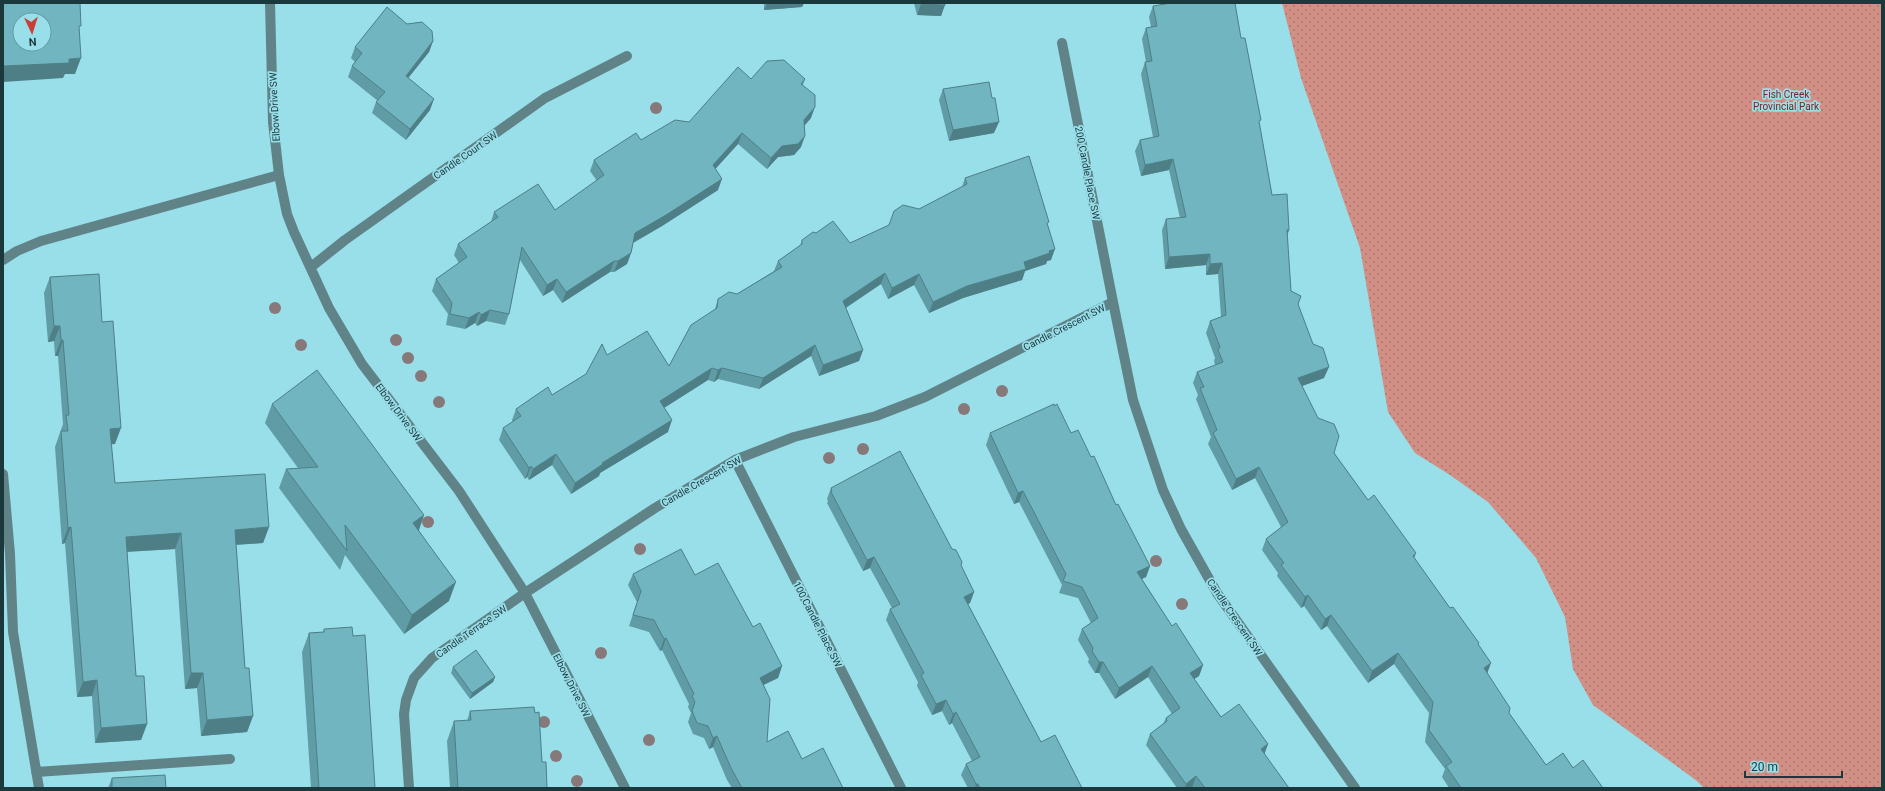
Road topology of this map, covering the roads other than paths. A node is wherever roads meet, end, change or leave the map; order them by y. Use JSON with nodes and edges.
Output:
{"nodes":[{"id":1,"x":270,"y":3,"type":"edge"},
{"id":2,"x":1062,"y":43,"type":"dead end"},
{"id":3,"x":627,"y":56,"type":"dead end"},
{"id":4,"x":279,"y":175,"type":"junction"},
{"id":5,"x":3,"y":260,"type":"edge"},
{"id":6,"x":311,"y":268,"type":"junction"},
{"id":7,"x":1113,"y":302,"type":"junction"},
{"id":8,"x":735,"y":460,"type":"junction"},
{"id":9,"x":3,"y":474,"type":"edge"},
{"id":10,"x":525,"y":593,"type":"junction"},
{"id":11,"x":230,"y":759,"type":"dead end"},
{"id":12,"x":36,"y":772,"type":"junction"},
{"id":13,"x":39,"y":788,"type":"edge"},
{"id":14,"x":409,"y":788,"type":"edge"},
{"id":15,"x":625,"y":788,"type":"edge"},
{"id":16,"x":901,"y":788,"type":"edge"},
{"id":17,"x":1355,"y":788,"type":"edge"}],
"edges":[{"from":1,"to":4,"type":"street","name":"Elbow Drive SW"},
{"from":2,"to":7,"type":"street","name":"200 Candle Place SW"},
{"from":3,"to":6,"type":"street","name":"Candle Court SW"},
{"from":4,"to":5,"type":"street"},
{"from":4,"to":6,"type":"street","name":"Elbow Drive SW"},
{"from":6,"to":10,"type":"street","name":"Elbow Drive SW"},
{"from":7,"to":8,"type":"street","name":"Candle Crescent SW"},
{"from":7,"to":17,"type":"street","name":"Candle Crescent SW"},
{"from":8,"to":10,"type":"street","name":"Candle Crescent SW"},
{"from":8,"to":16,"type":"street","name":"100 Candle Place SW"},
{"from":9,"to":12,"type":"street"},
{"from":10,"to":14,"type":"street","name":"Candle Terrace SW"},
{"from":10,"to":15,"type":"street","name":"Elbow Drive SW"},
{"from":11,"to":12,"type":"street"},
{"from":12,"to":13,"type":"street"}]}
